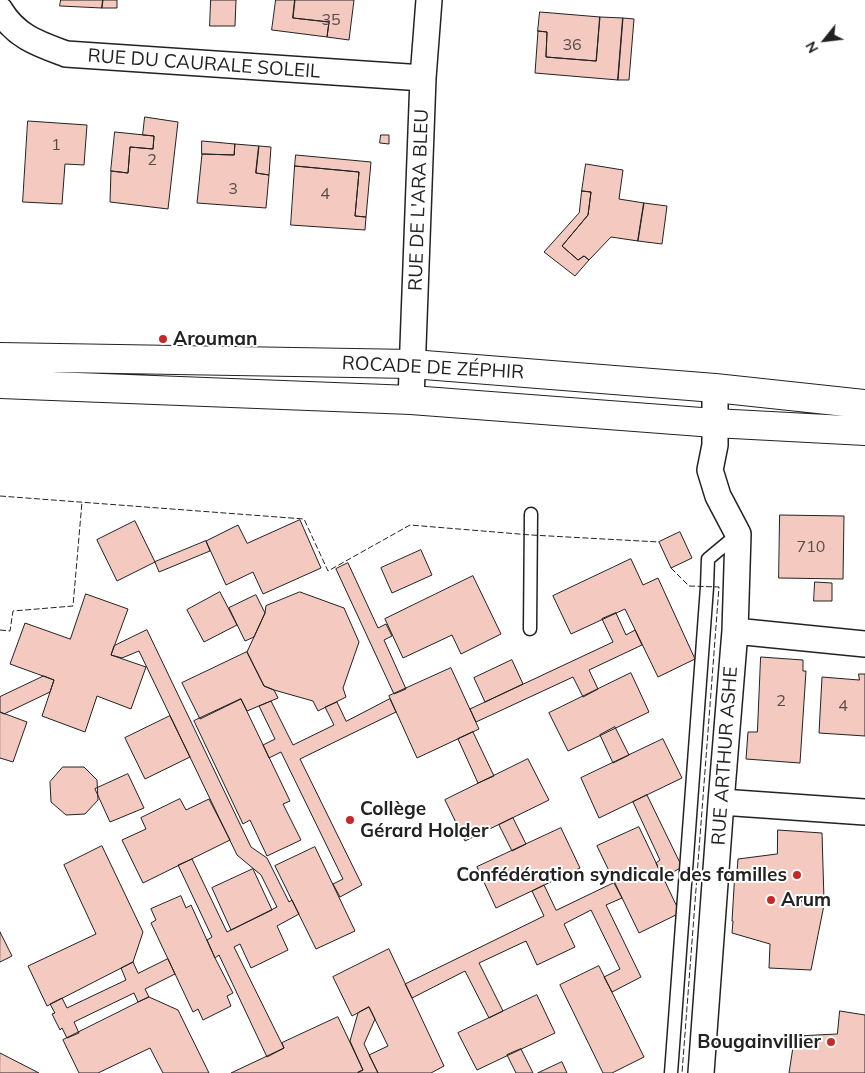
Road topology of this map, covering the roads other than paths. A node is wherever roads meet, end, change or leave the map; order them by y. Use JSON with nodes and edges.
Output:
{"nodes":[{"id":1,"x":429,"y":0,"type":"edge"},
{"id":2,"x":0,"y":10,"type":"edge"},
{"id":3,"x":423,"y":78,"type":"junction"},
{"id":4,"x":0,"y":357,"type":"edge"},
{"id":5,"x":412,"y":364,"type":"junction"},
{"id":6,"x":0,"y":384,"type":"edge"},
{"id":7,"x":715,"y":388,"type":"junction"},
{"id":8,"x":411,"y":400,"type":"junction"},
{"id":9,"x":865,"y":404,"type":"edge"},
{"id":10,"x":865,"y":431,"type":"edge"},
{"id":11,"x":714,"y":434,"type":"junction"},
{"id":12,"x":532,"y":514,"type":"dead end"},
{"id":13,"x":738,"y":534,"type":"junction"},
{"id":14,"x":530,"y":629,"type":"dead end"},
{"id":15,"x":735,"y":631,"type":"junction"},
{"id":16,"x":865,"y":644,"type":"edge"},
{"id":17,"x":721,"y":802,"type":"junction"},
{"id":18,"x":865,"y":812,"type":"edge"},
{"id":19,"x":671,"y":1073,"type":"edge"},
{"id":20,"x":702,"y":1073,"type":"edge"}],
"edges":[{"from":1,"to":3,"type":"street","name":"RUE DE L'ARA BLEU"},
{"from":2,"to":3,"type":"street","name":"RUE DU CAURALE SOLEIL"},
{"from":3,"to":5,"type":"street","name":"RUE DE L'ARA BLEU"},
{"from":4,"to":5,"type":"main road","name":"ROCADE DE ZÉPHIR"},
{"from":5,"to":7,"type":"main road","name":"ROCADE DE ZÉPHIR"},
{"from":5,"to":8,"type":"street","name":"RUE DE L'ARA BLEU"},
{"from":6,"to":8,"type":"main road","name":"ROCADE DE ZÉPHIR"},
{"from":7,"to":9,"type":"main road","name":"ROCADE DE ZÉPHIR"},
{"from":7,"to":11,"type":"street","name":"RUE ARTHUR ASHE"},
{"from":8,"to":11,"type":"main road","name":"ROCADE DE ZÉPHIR"},
{"from":10,"to":11,"type":"main road","name":"ROCADE DE ZÉPHIR"},
{"from":11,"to":13,"type":"street","name":"RUE ARTHUR ASHE"},
{"from":12,"to":14,"type":"lane"},
{"from":13,"to":15,"type":"street","name":"RUE ARTHUR ASHE"},
{"from":13,"to":19,"type":"lane"},
{"from":15,"to":16,"type":"street"},
{"from":15,"to":17,"type":"street","name":"RUE ARTHUR ASHE"},
{"from":17,"to":18,"type":"street"},
{"from":17,"to":20,"type":"street","name":"RUE ARTHUR ASHE"}]}
